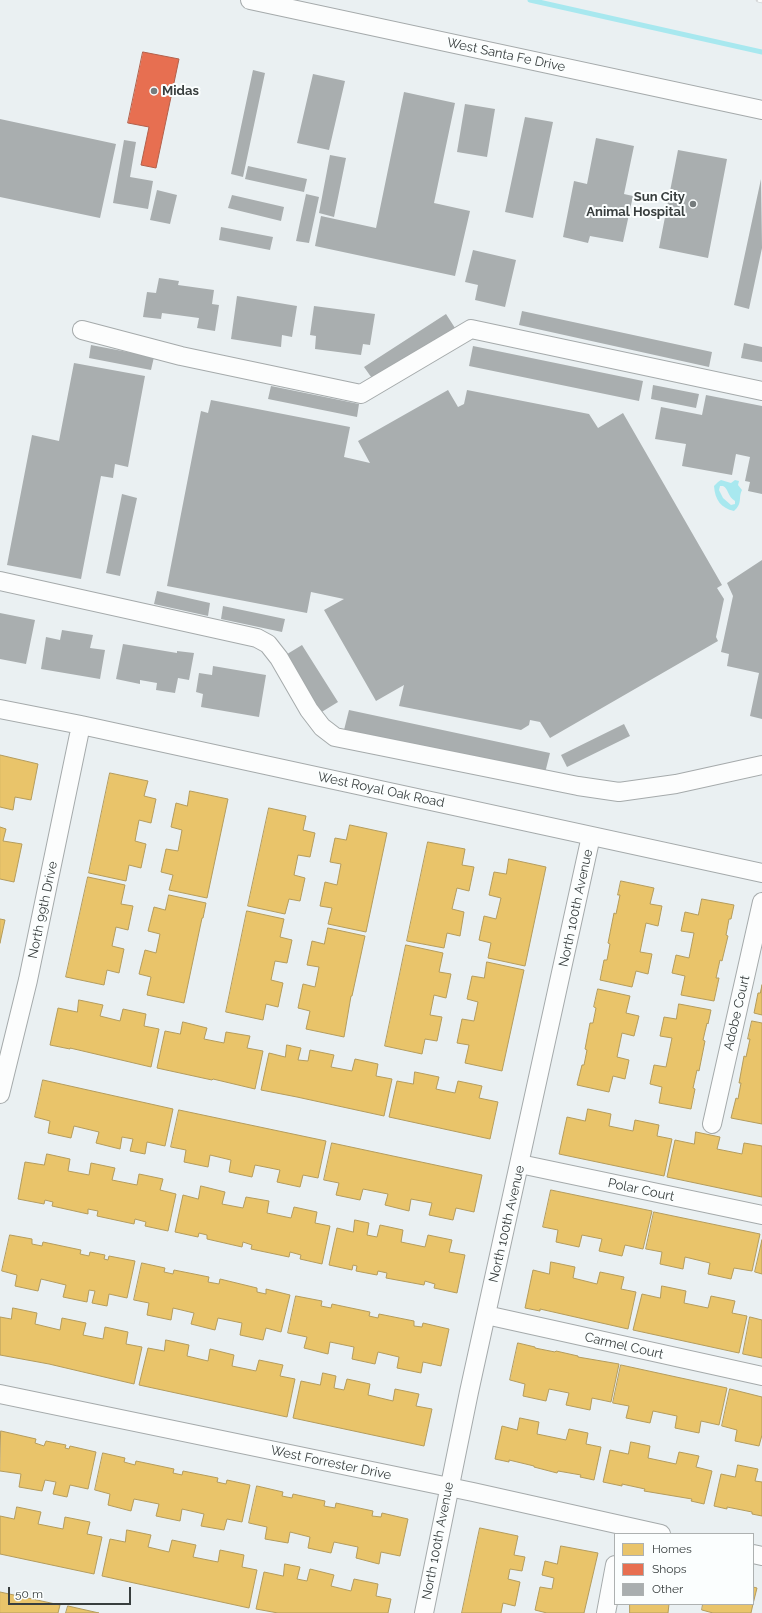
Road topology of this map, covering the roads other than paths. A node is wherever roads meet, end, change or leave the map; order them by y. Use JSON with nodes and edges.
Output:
{"nodes":[{"id":1,"x":250,"y":0,"type":"edge"},
{"id":2,"x":762,"y":110,"type":"edge"},
{"id":3,"x":82,"y":330,"type":"dead end"},
{"id":4,"x":762,"y":391,"type":"edge"},
{"id":5,"x":0,"y":581,"type":"edge"},
{"id":6,"x":0,"y":709,"type":"edge"},
{"id":7,"x":81,"y":725,"type":"junction"},
{"id":8,"x":762,"y":765,"type":"edge"},
{"id":9,"x":591,"y":836,"type":"junction"},
{"id":10,"x":762,"y":873,"type":"edge"},
{"id":11,"x":762,"y":902,"type":"edge"},
{"id":12,"x":1,"y":1087,"type":"edge"},
{"id":13,"x":712,"y":1124,"type":"dead end"},
{"id":14,"x":520,"y":1164,"type":"junction"},
{"id":15,"x":762,"y":1215,"type":"edge"},
{"id":16,"x":486,"y":1315,"type":"junction"},
{"id":17,"x":762,"y":1376,"type":"edge"},
{"id":18,"x":0,"y":1394,"type":"edge"},
{"id":19,"x":449,"y":1487,"type":"junction"},
{"id":20,"x":622,"y":1530,"type":"edge"},
{"id":21,"x":651,"y":1533,"type":"edge"},
{"id":22,"x":614,"y":1570,"type":"edge"},
{"id":23,"x":424,"y":1613,"type":"edge"},
{"id":24,"x":606,"y":1613,"type":"edge"}],
"edges":[{"from":1,"to":2,"type":"street","name":"West Santa Fe Drive"},
{"from":3,"to":4,"type":"street"},
{"from":5,"to":8,"type":"street"},
{"from":6,"to":7,"type":"street","name":"West Royal Oak Road"},
{"from":7,"to":9,"type":"street","name":"West Royal Oak Road"},
{"from":7,"to":12,"type":"street","name":"North 99th Drive"},
{"from":9,"to":10,"type":"street","name":"West Royal Oak Road"},
{"from":9,"to":14,"type":"street","name":"North 100th Avenue"},
{"from":11,"to":13,"type":"street","name":"Adobe Court"},
{"from":14,"to":15,"type":"street","name":"Polar Court"},
{"from":14,"to":16,"type":"street","name":"North 100th Avenue"},
{"from":16,"to":17,"type":"street","name":"Carmel Court"},
{"from":16,"to":19,"type":"street","name":"North 100th Avenue"},
{"from":18,"to":19,"type":"street","name":"West Forrester Drive"},
{"from":19,"to":20,"type":"street","name":"West Forrester Drive"},
{"from":19,"to":23,"type":"street","name":"North 100th Avenue"},
{"from":20,"to":21,"type":"street","name":"West Forrester Drive"},
{"from":22,"to":24,"type":"street"}]}
